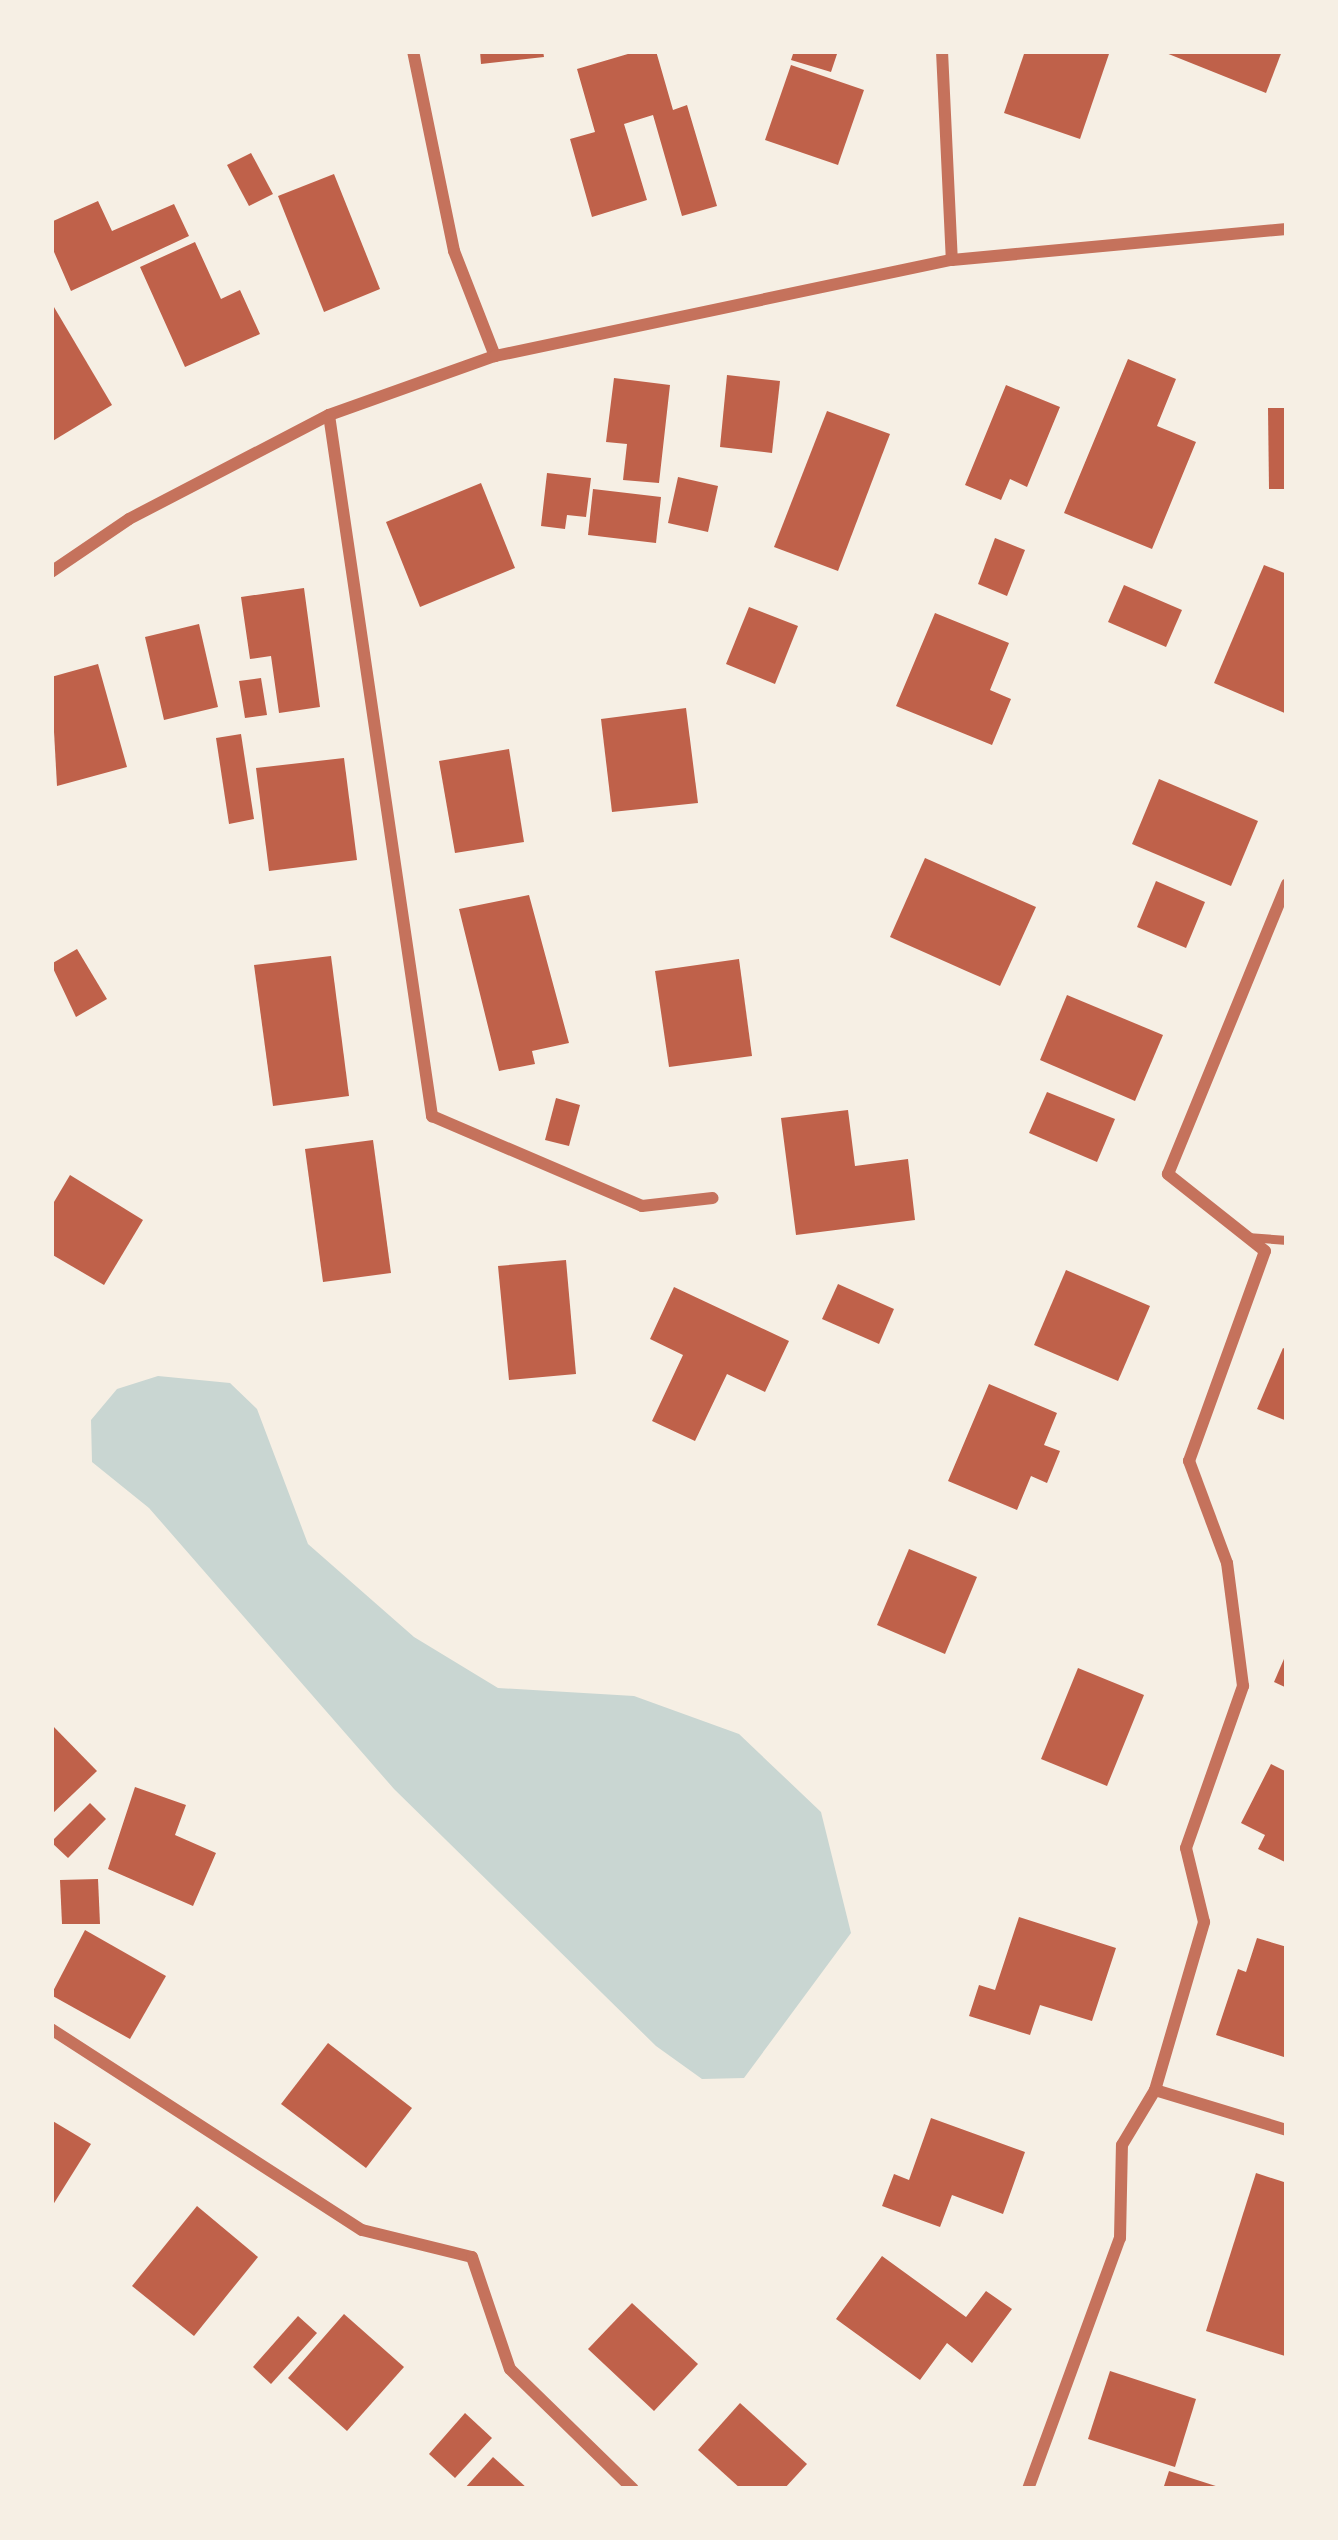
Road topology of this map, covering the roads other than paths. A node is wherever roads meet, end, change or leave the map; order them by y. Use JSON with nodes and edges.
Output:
{"nodes":[{"id":1,"x":413,"y":51,"type":"edge"},
{"id":2,"x":942,"y":51,"type":"edge"},
{"id":3,"x":1287,"y":229,"type":"edge"},
{"id":4,"x":952,"y":260,"type":"junction"},
{"id":5,"x":495,"y":356,"type":"junction"},
{"id":6,"x":329,"y":415,"type":"junction"},
{"id":7,"x":51,"y":572,"type":"edge"},
{"id":8,"x":1287,"y":884,"type":"edge"},
{"id":9,"x":713,"y":1198,"type":"dead end"},
{"id":10,"x":1247,"y":1237,"type":"junction"},
{"id":11,"x":1287,"y":1240,"type":"edge"},
{"id":12,"x":51,"y":2029,"type":"edge"},
{"id":13,"x":1155,"y":2090,"type":"junction"},
{"id":14,"x":1287,"y":2130,"type":"edge"},
{"id":15,"x":633,"y":2489,"type":"edge"},
{"id":16,"x":1028,"y":2489,"type":"edge"}],
"edges":[{"from":1,"to":5,"type":"street"},
{"from":2,"to":4,"type":"street"},
{"from":3,"to":4,"type":"street"},
{"from":4,"to":5,"type":"street"},
{"from":5,"to":6,"type":"street"},
{"from":6,"to":7,"type":"street"},
{"from":6,"to":9,"type":"street"},
{"from":8,"to":10,"type":"street"},
{"from":10,"to":11,"type":"lane"},
{"from":10,"to":13,"type":"street"},
{"from":12,"to":15,"type":"street"},
{"from":13,"to":14,"type":"street"},
{"from":13,"to":16,"type":"street"}]}
